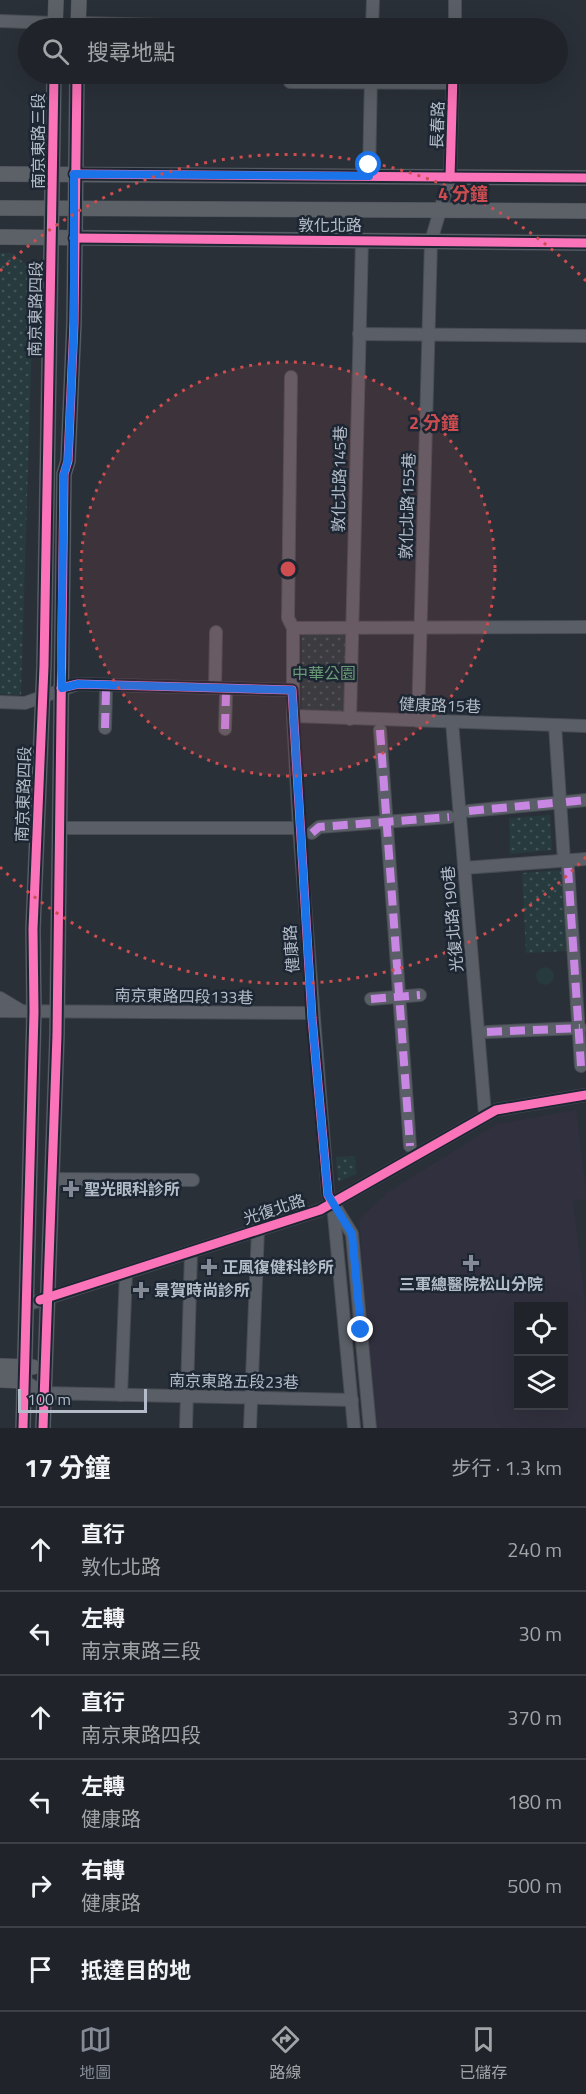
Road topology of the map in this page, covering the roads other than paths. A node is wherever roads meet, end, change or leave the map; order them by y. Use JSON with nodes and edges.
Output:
{"nodes":[{"id":1,"x":56,"y":0,"type":"edge"},
{"id":2,"x":79,"y":0,"type":"edge"},
{"id":3,"x":373,"y":0,"type":"edge"},
{"id":4,"x":456,"y":0,"type":"edge"},
{"id":5,"x":55,"y":18,"type":"edge"},
{"id":6,"x":78,"y":18,"type":"edge"},
{"id":7,"x":372,"y":18,"type":"edge"},
{"id":8,"x":455,"y":18,"type":"edge"},
{"id":9,"x":0,"y":21,"type":"edge"},
{"id":10,"x":18,"y":23,"type":"edge"},
{"id":11,"x":54,"y":84,"type":"edge"},
{"id":12,"x":77,"y":84,"type":"edge"},
{"id":13,"x":371,"y":84,"type":"edge"},
{"id":14,"x":453,"y":84,"type":"edge"},
{"id":15,"x":0,"y":174,"type":"edge"},
{"id":16,"x":53,"y":174,"type":"junction"},
{"id":17,"x":74,"y":174,"type":"junction"},
{"id":18,"x":369,"y":176,"type":"junction"},
{"id":19,"x":450,"y":177,"type":"junction"},
{"id":20,"x":586,"y":178,"type":"edge"},
{"id":21,"x":0,"y":208,"type":"edge"},
{"id":22,"x":53,"y":208,"type":"junction"},
{"id":23,"x":74,"y":208,"type":"junction"},
{"id":24,"x":440,"y":210,"type":"junction"},
{"id":25,"x":586,"y":211,"type":"edge"},
{"id":26,"x":0,"y":237,"type":"edge"},
{"id":27,"x":52,"y":238,"type":"junction"},
{"id":28,"x":74,"y":238,"type":"junction"},
{"id":29,"x":362,"y":240,"type":"junction"},
{"id":30,"x":431,"y":241,"type":"junction"},
{"id":31,"x":586,"y":243,"type":"edge"},
{"id":32,"x":359,"y":334,"type":"junction"},
{"id":33,"x":430,"y":335,"type":"junction"},
{"id":34,"x":586,"y":336,"type":"edge"},
{"id":35,"x":291,"y":377,"type":"dead end"},
{"id":36,"x":586,"y":627,"type":"edge"},
{"id":37,"x":293,"y":628,"type":"junction"},
{"id":38,"x":353,"y":628,"type":"junction"},
{"id":39,"x":420,"y":628,"type":"junction"},
{"id":40,"x":216,"y":632,"type":"dead end"},
{"id":41,"x":62,"y":688,"type":"junction"},
{"id":42,"x":292,"y":690,"type":"junction"},
{"id":43,"x":106,"y":691,"type":"dead end"},
{"id":44,"x":220,"y":691,"type":"junction"},
{"id":45,"x":42,"y":698,"type":"junction"},
{"id":46,"x":0,"y":702,"type":"edge"},
{"id":47,"x":293,"y":716,"type":"junction"},
{"id":48,"x":350,"y":719,"type":"junction"},
{"id":49,"x":418,"y":721,"type":"junction"},
{"id":50,"x":452,"y":722,"type":"junction"},
{"id":51,"x":555,"y":725,"type":"junction"},
{"id":52,"x":586,"y":726,"type":"edge"},
{"id":53,"x":105,"y":729,"type":"dead end"},
{"id":54,"x":225,"y":729,"type":"dead end"},
{"id":55,"x":380,"y":730,"type":"dead end"},
{"id":56,"x":586,"y":800,"type":"edge"},
{"id":57,"x":566,"y":802,"type":"dead end"},
{"id":58,"x":553,"y":804,"type":"dead end"},
{"id":59,"x":469,"y":811,"type":"dead end"},
{"id":60,"x":449,"y":817,"type":"dead end"},
{"id":61,"x":387,"y":822,"type":"junction"},
{"id":62,"x":59,"y":828,"type":"junction"},
{"id":63,"x":299,"y":828,"type":"junction"},
{"id":64,"x":312,"y":833,"type":"dead end"},
{"id":65,"x":586,"y":859,"type":"edge"},
{"id":66,"x":566,"y":864,"type":"junction"},
{"id":67,"x":464,"y":868,"type":"junction"},
{"id":68,"x":582,"y":994,"type":"edge"},
{"id":69,"x":420,"y":995,"type":"dead end"},
{"id":70,"x":399,"y":997,"type":"junction"},
{"id":71,"x":0,"y":998,"type":"edge"},
{"id":72,"x":371,"y":999,"type":"dead end"},
{"id":73,"x":0,"y":1011,"type":"edge"},
{"id":74,"x":27,"y":1011,"type":"junction"},
{"id":75,"x":56,"y":1011,"type":"junction"},
{"id":76,"x":312,"y":1013,"type":"junction"},
{"id":77,"x":580,"y":1028,"type":"junction"},
{"id":78,"x":487,"y":1032,"type":"dead end"},
{"id":79,"x":581,"y":1066,"type":"dead end"},
{"id":80,"x":586,"y":1095,"type":"edge"},
{"id":81,"x":485,"y":1114,"type":"junction"},
{"id":82,"x":410,"y":1146,"type":"dead end"},
{"id":83,"x":53,"y":1179,"type":"junction"},
{"id":84,"x":193,"y":1180,"type":"dead end"},
{"id":85,"x":333,"y":1204,"type":"junction"},
{"id":86,"x":258,"y":1230,"type":"junction"},
{"id":87,"x":191,"y":1252,"type":"junction"},
{"id":88,"x":126,"y":1273,"type":"junction"},
{"id":89,"x":48,"y":1298,"type":"junction"},
{"id":90,"x":26,"y":1305,"type":"junction"},
{"id":91,"x":0,"y":1366,"type":"edge"},
{"id":92,"x":45,"y":1367,"type":"junction"},
{"id":93,"x":24,"y":1374,"type":"junction"},
{"id":94,"x":0,"y":1380,"type":"edge"},
{"id":95,"x":44,"y":1393,"type":"junction"},
{"id":96,"x":121,"y":1395,"type":"junction"},
{"id":97,"x":187,"y":1396,"type":"junction"},
{"id":98,"x":253,"y":1398,"type":"junction"},
{"id":99,"x":352,"y":1400,"type":"junction"},
{"id":100,"x":23,"y":1428,"type":"edge"},
{"id":101,"x":43,"y":1428,"type":"edge"},
{"id":102,"x":186,"y":1428,"type":"edge"},
{"id":103,"x":250,"y":1428,"type":"edge"},
{"id":104,"x":354,"y":1428,"type":"edge"},
{"id":105,"x":370,"y":1428,"type":"edge"}],
"edges":[{"from":1,"to":5,"type":"main road"},
{"from":2,"to":6,"type":"main road"},
{"from":3,"to":7,"type":"street"},
{"from":4,"to":8,"type":"street"},
{"from":9,"to":10,"type":"street"},
{"from":11,"to":16,"type":"main road","name":"南京東路三段"},
{"from":12,"to":17,"type":"main road"},
{"from":13,"to":18,"type":"street"},
{"from":14,"to":19,"type":"street","name":"長春路"},
{"from":15,"to":16,"type":"main road"},
{"from":16,"to":17,"type":"main road"},
{"from":16,"to":22,"type":"main road","name":"南京東路三段"},
{"from":17,"to":18,"type":"main road"},
{"from":17,"to":23,"type":"main road"},
{"from":18,"to":19,"type":"main road"},
{"from":19,"to":20,"type":"main road"},
{"from":19,"to":24,"type":"street","name":"長春路"},
{"from":21,"to":22,"type":"main road","name":"敦化北路"},
{"from":22,"to":23,"type":"main road","name":"敦化北路"},
{"from":22,"to":27,"type":"main road","name":"南京東路四段"},
{"from":23,"to":24,"type":"main road","name":"敦化北路"},
{"from":23,"to":28,"type":"main road"},
{"from":24,"to":25,"type":"main road","name":"敦化北路"},
{"from":24,"to":30,"type":"street","name":"長春路"},
{"from":26,"to":27,"type":"main road","name":"敦化北路"},
{"from":27,"to":28,"type":"main road","name":"敦化北路"},
{"from":27,"to":45,"type":"main road","name":"南京東路四段"},
{"from":28,"to":29,"type":"main road","name":"敦化北路"},
{"from":28,"to":41,"type":"main road"},
{"from":29,"to":30,"type":"main road","name":"敦化北路"},
{"from":29,"to":32,"type":"street","name":"敦化北路145巷"},
{"from":30,"to":31,"type":"main road","name":"敦化北路"},
{"from":30,"to":33,"type":"street","name":"敦化北路155巷"},
{"from":32,"to":33,"type":"street"},
{"from":32,"to":38,"type":"street","name":"敦化北路145巷"},
{"from":33,"to":34,"type":"street"},
{"from":33,"to":39,"type":"street","name":"敦化北路155巷"},
{"from":35,"to":37,"type":"street","name":"健康路"},
{"from":36,"to":39,"type":"street"},
{"from":37,"to":38,"type":"street"},
{"from":37,"to":42,"type":"street","name":"健康路"},
{"from":38,"to":39,"type":"street"},
{"from":38,"to":48,"type":"street","name":"敦化北路145巷"},
{"from":39,"to":49,"type":"street","name":"敦化北路155巷"},
{"from":40,"to":44,"type":"street"},
{"from":41,"to":44,"type":"street"},
{"from":41,"to":45,"type":"street"},
{"from":41,"to":62,"type":"main road"},
{"from":42,"to":44,"type":"street"},
{"from":42,"to":47,"type":"street","name":"健康路"},
{"from":43,"to":53,"type":"street"},
{"from":44,"to":54,"type":"street"},
{"from":45,"to":46,"type":"street"},
{"from":45,"to":74,"type":"main road","name":"南京東路四段"},
{"from":47,"to":48,"type":"street","name":"健康路15巷"},
{"from":47,"to":63,"type":"street","name":"健康路"},
{"from":48,"to":49,"type":"street","name":"健康路15巷"},
{"from":49,"to":50,"type":"street","name":"健康路15巷"},
{"from":50,"to":51,"type":"street","name":"健康路15巷"},
{"from":50,"to":67,"type":"street","name":"光復北路190巷"},
{"from":51,"to":52,"type":"street","name":"健康路15巷"},
{"from":51,"to":66,"type":"street"},
{"from":55,"to":61,"type":"street"},
{"from":56,"to":57,"type":"street"},
{"from":58,"to":59,"type":"street"},
{"from":60,"to":61,"type":"street"},
{"from":61,"to":64,"type":"street"},
{"from":61,"to":70,"type":"street"},
{"from":62,"to":63,"type":"street"},
{"from":62,"to":75,"type":"main road"},
{"from":63,"to":76,"type":"street","name":"健康路"},
{"from":65,"to":66,"type":"street"},
{"from":66,"to":67,"type":"street"},
{"from":66,"to":68,"type":"street"},
{"from":67,"to":81,"type":"street","name":"光復北路190巷"},
{"from":68,"to":77,"type":"street"},
{"from":69,"to":70,"type":"street"},
{"from":70,"to":72,"type":"street"},
{"from":70,"to":82,"type":"street"},
{"from":71,"to":74,"type":"street"},
{"from":73,"to":74,"type":"street","name":"南京東路四段133巷"},
{"from":74,"to":75,"type":"street","name":"南京東路四段133巷"},
{"from":74,"to":90,"type":"main road","name":"南京東路四段"},
{"from":75,"to":76,"type":"street","name":"南京東路四段133巷"},
{"from":75,"to":83,"type":"main road"},
{"from":76,"to":85,"type":"street","name":"健康路"},
{"from":77,"to":78,"type":"street"},
{"from":77,"to":79,"type":"street"},
{"from":80,"to":81,"type":"street","name":"光復北路"},
{"from":81,"to":85,"type":"street","name":"光復北路"},
{"from":83,"to":84,"type":"street"},
{"from":83,"to":89,"type":"main road"},
{"from":85,"to":86,"type":"street","name":"光復北路"},
{"from":85,"to":99,"type":"street","name":"健康路"},
{"from":85,"to":105,"type":"street","name":"健康路"},
{"from":86,"to":87,"type":"street","name":"光復北路"},
{"from":86,"to":98,"type":"street"},
{"from":87,"to":88,"type":"street","name":"光復北路"},
{"from":87,"to":97,"type":"street"},
{"from":88,"to":89,"type":"street","name":"光復北路"},
{"from":88,"to":96,"type":"street"},
{"from":89,"to":90,"type":"street","name":"光復北路"},
{"from":89,"to":92,"type":"main road"},
{"from":90,"to":93,"type":"main road","name":"南京東路四段"},
{"from":91,"to":93,"type":"main road"},
{"from":92,"to":93,"type":"main road"},
{"from":92,"to":95,"type":"main road"},
{"from":93,"to":94,"type":"main road"},
{"from":93,"to":95,"type":"street"},
{"from":93,"to":100,"type":"main road","name":"南京東路四段"},
{"from":95,"to":96,"type":"street","name":"南京東路五段23巷"},
{"from":95,"to":101,"type":"main road"},
{"from":96,"to":97,"type":"street","name":"南京東路五段23巷"},
{"from":97,"to":98,"type":"street","name":"南京東路五段23巷"},
{"from":97,"to":102,"type":"street"},
{"from":98,"to":99,"type":"street","name":"南京東路五段23巷"},
{"from":98,"to":103,"type":"street"},
{"from":99,"to":104,"type":"street","name":"健康路"}]}
